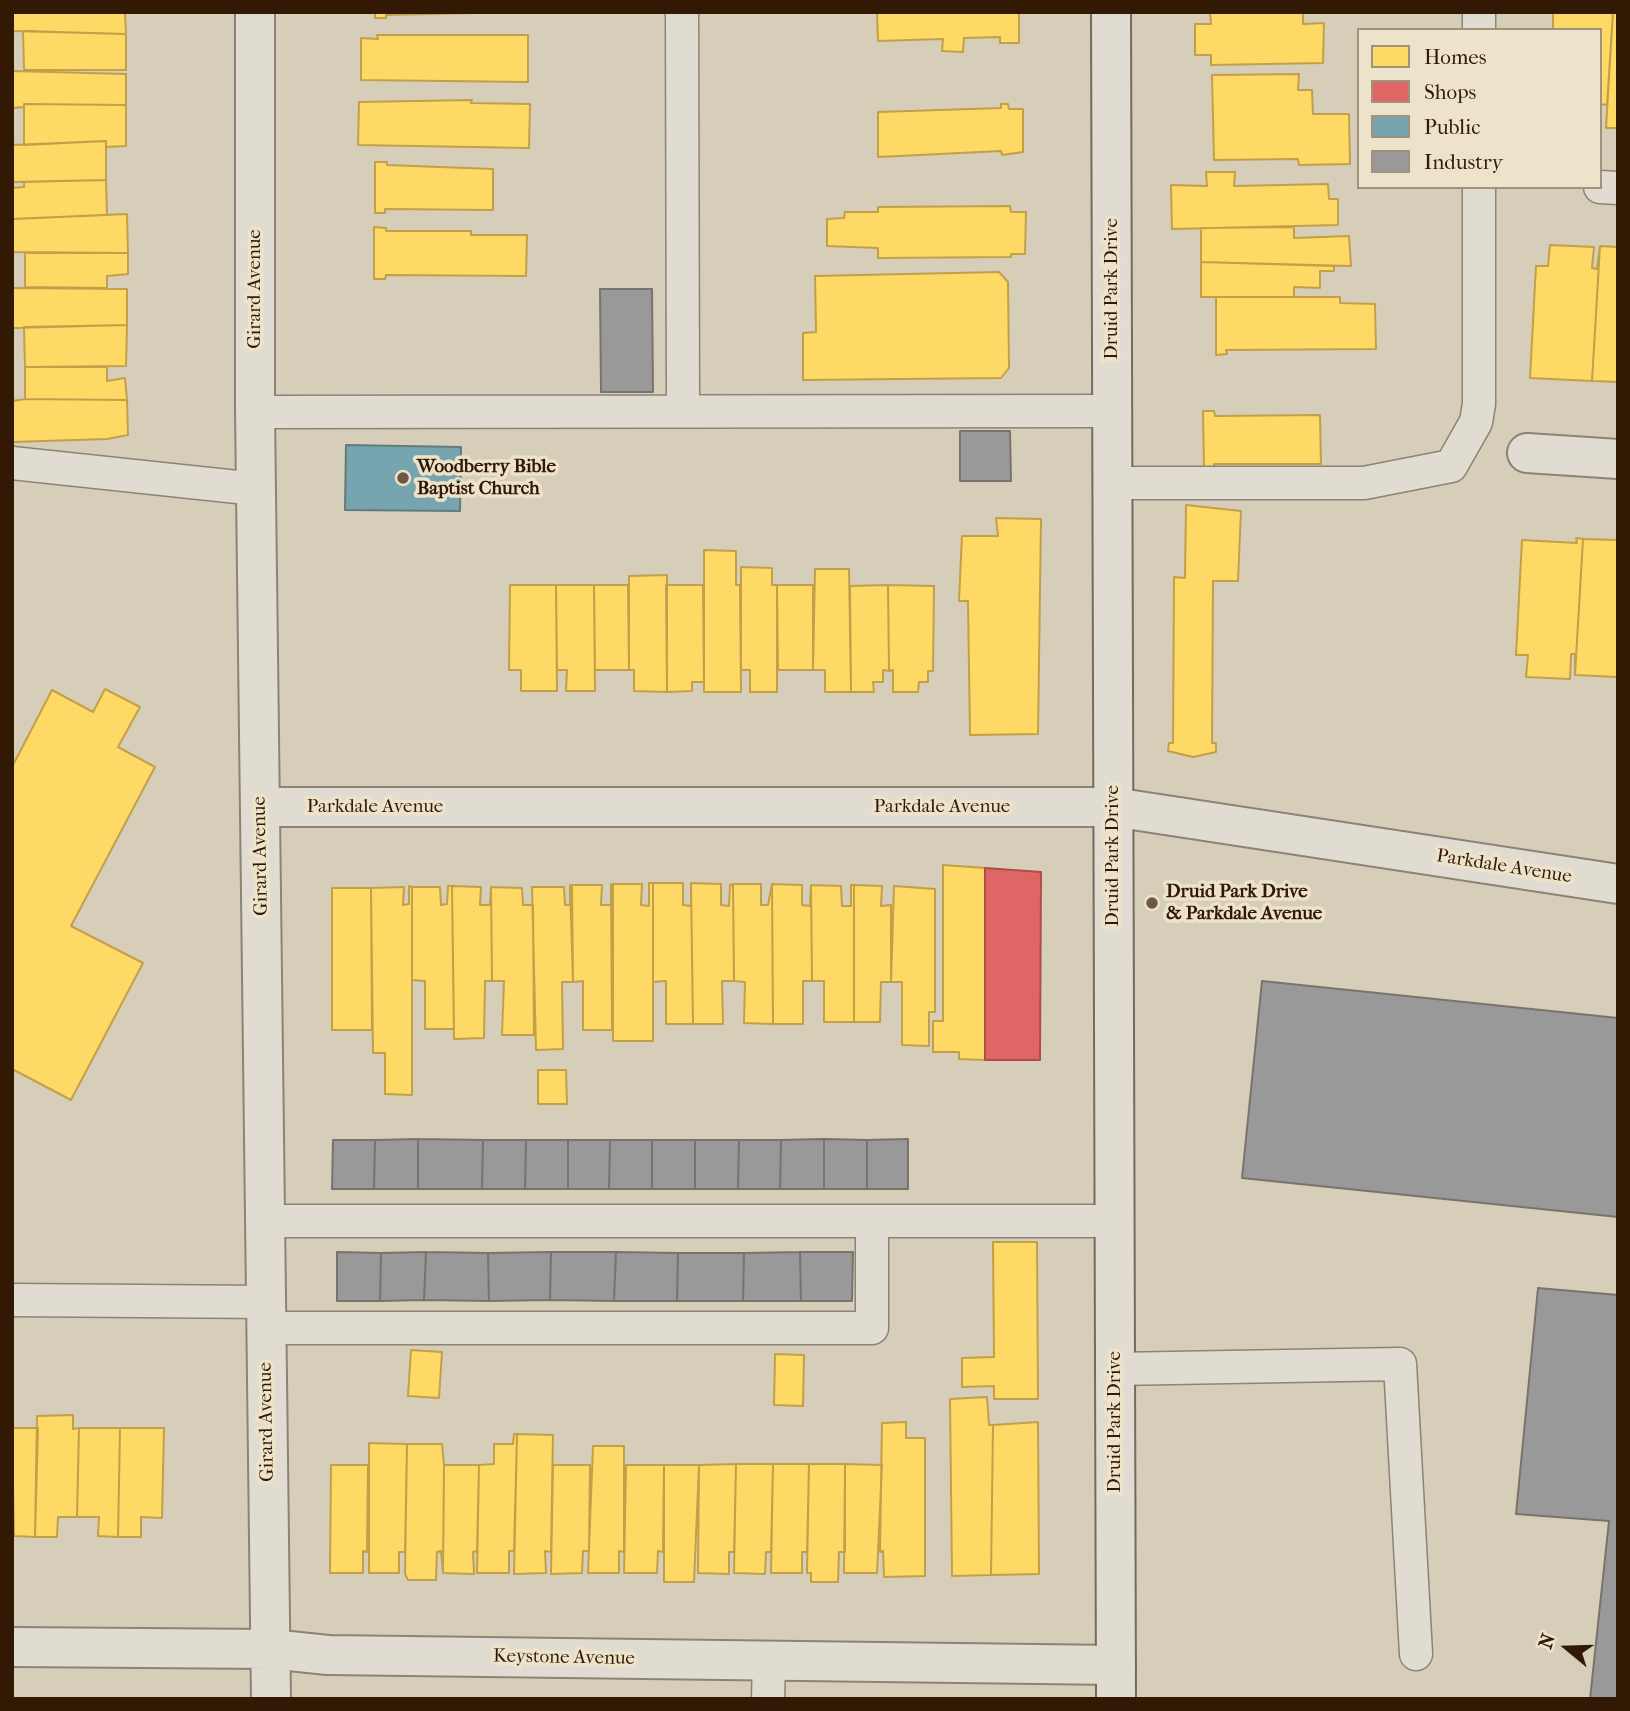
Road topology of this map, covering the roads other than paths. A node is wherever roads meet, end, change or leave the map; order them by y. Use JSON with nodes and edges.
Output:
{"nodes":[{"id":1,"x":255,"y":12,"type":"edge"},
{"id":2,"x":682,"y":12,"type":"edge"},
{"id":3,"x":1111,"y":12,"type":"edge"},
{"id":4,"x":1479,"y":189,"type":"edge"},
{"id":5,"x":683,"y":410,"type":"junction"},
{"id":6,"x":1113,"y":411,"type":"junction"},
{"id":7,"x":255,"y":412,"type":"junction"},
{"id":8,"x":1527,"y":453,"type":"dead end"},
{"id":9,"x":1618,"y":459,"type":"edge"},
{"id":10,"x":12,"y":463,"type":"edge"},
{"id":11,"x":1113,"y":483,"type":"junction"},
{"id":12,"x":256,"y":489,"type":"junction"},
{"id":13,"x":260,"y":807,"type":"junction"},
{"id":14,"x":1113,"y":807,"type":"junction"},
{"id":15,"x":1618,"y":884,"type":"edge"},
{"id":16,"x":264,"y":1221,"type":"junction"},
{"id":17,"x":873,"y":1221,"type":"junction"},
{"id":18,"x":1115,"y":1221,"type":"junction"},
{"id":19,"x":12,"y":1300,"type":"edge"},
{"id":20,"x":266,"y":1315,"type":"junction"},
{"id":21,"x":1115,"y":1369,"type":"junction"},
{"id":22,"x":12,"y":1647,"type":"edge"},
{"id":23,"x":270,"y":1649,"type":"junction"},
{"id":24,"x":1416,"y":1654,"type":"dead end"},
{"id":25,"x":769,"y":1660,"type":"junction"},
{"id":26,"x":1116,"y":1682,"type":"edge"},
{"id":27,"x":271,"y":1699,"type":"edge"},
{"id":28,"x":768,"y":1699,"type":"edge"}],
"edges":[{"from":1,"to":7,"type":"street","name":"Girard Avenue"},
{"from":2,"to":5,"type":"lane"},
{"from":3,"to":6,"type":"street","name":"Druid Park Drive"},
{"from":4,"to":11,"type":"lane"},
{"from":5,"to":6,"type":"lane"},
{"from":5,"to":7,"type":"lane"},
{"from":6,"to":11,"type":"street","name":"Druid Park Drive"},
{"from":7,"to":12,"type":"street","name":"Girard Avenue"},
{"from":8,"to":9,"type":"street"},
{"from":10,"to":12,"type":"lane"},
{"from":11,"to":14,"type":"street","name":"Druid Park Drive"},
{"from":12,"to":13,"type":"street","name":"Girard Avenue"},
{"from":13,"to":14,"type":"street","name":"Parkdale Avenue"},
{"from":13,"to":16,"type":"street","name":"Girard Avenue"},
{"from":14,"to":15,"type":"street","name":"Parkdale Avenue"},
{"from":14,"to":18,"type":"street","name":"Druid Park Drive"},
{"from":16,"to":17,"type":"lane"},
{"from":16,"to":20,"type":"street","name":"Girard Avenue"},
{"from":17,"to":18,"type":"lane"},
{"from":17,"to":20,"type":"lane"},
{"from":18,"to":21,"type":"street","name":"Druid Park Drive"},
{"from":19,"to":20,"type":"lane"},
{"from":20,"to":23,"type":"street","name":"Girard Avenue"},
{"from":21,"to":24,"type":"lane"},
{"from":21,"to":26,"type":"street","name":"Druid Park Drive"},
{"from":22,"to":23,"type":"street","name":"Keystone Avenue"},
{"from":23,"to":25,"type":"street","name":"Keystone Avenue"},
{"from":23,"to":27,"type":"street","name":"Girard Avenue"},
{"from":25,"to":26,"type":"street","name":"Keystone Avenue"},
{"from":25,"to":28,"type":"lane"}]}
